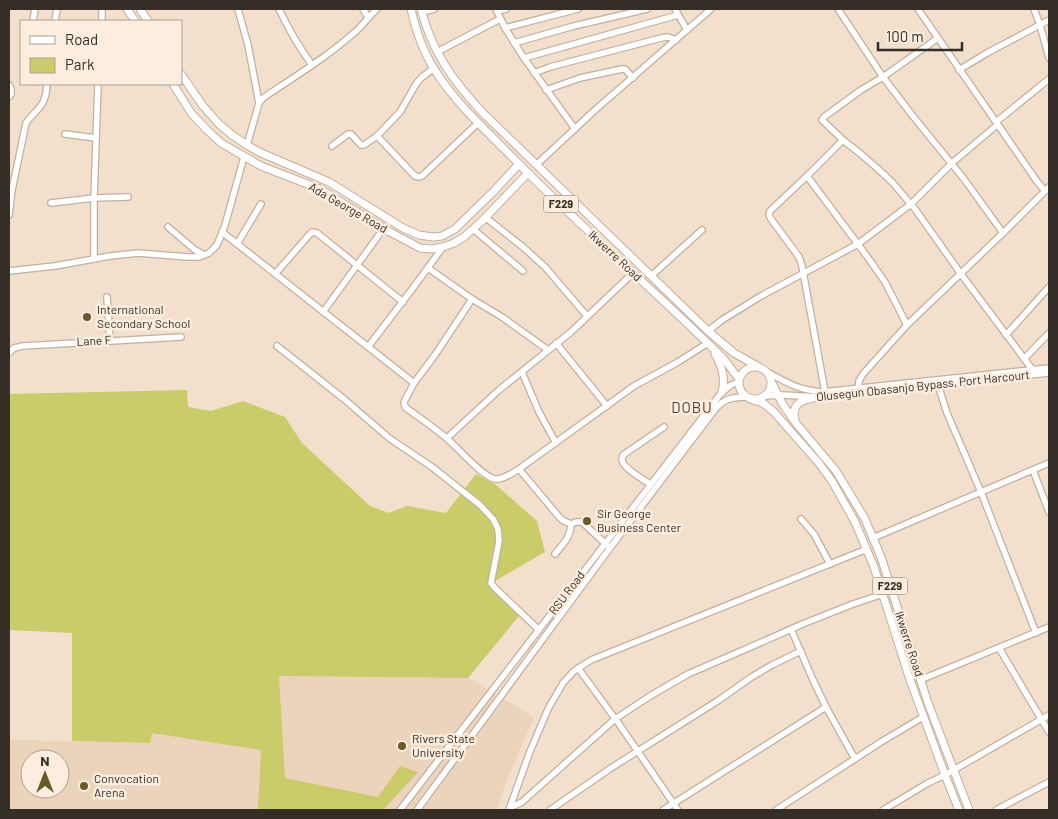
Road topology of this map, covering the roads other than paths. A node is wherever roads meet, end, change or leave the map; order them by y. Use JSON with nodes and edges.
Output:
{"nodes":[{"id":1,"x":127,"y":9,"type":"edge"},
{"id":2,"x":140,"y":9,"type":"edge"},
{"id":3,"x":238,"y":9,"type":"edge"},
{"id":4,"x":279,"y":9,"type":"edge"},
{"id":5,"x":363,"y":9,"type":"edge"},
{"id":6,"x":376,"y":9,"type":"edge"},
{"id":7,"x":411,"y":9,"type":"edge"},
{"id":8,"x":434,"y":9,"type":"edge"},
{"id":9,"x":506,"y":9,"type":"edge"},
{"id":10,"x":578,"y":9,"type":"edge"},
{"id":11,"x":647,"y":9,"type":"edge"},
{"id":12,"x":711,"y":9,"type":"edge"},
{"id":13,"x":838,"y":9,"type":"edge"},
{"id":14,"x":918,"y":9,"type":"edge"},
{"id":15,"x":1034,"y":9,"type":"edge"},
{"id":16,"x":421,"y":10,"type":"edge"},
{"id":17,"x":496,"y":10,"type":"edge"},
{"id":18,"x":677,"y":12,"type":"edge"},
{"id":19,"x":368,"y":17,"type":"junction"},
{"id":20,"x":500,"y":19,"type":"junction"},
{"id":21,"x":134,"y":20,"type":"edge"},
{"id":22,"x":147,"y":20,"type":"edge"},
{"id":23,"x":1049,"y":20,"type":"edge"},
{"id":24,"x":1040,"y":25,"type":"junction"},
{"id":25,"x":504,"y":28,"type":"junction"},
{"id":26,"x":688,"y":30,"type":"junction"},
{"id":27,"x":938,"y":38,"type":"junction"},
{"id":28,"x":676,"y":40,"type":"junction"},
{"id":29,"x":514,"y":43,"type":"junction"},
{"id":30,"x":437,"y":52,"type":"junction"},
{"id":31,"x":524,"y":58,"type":"junction"},
{"id":32,"x":1049,"y":58,"type":"edge"},
{"id":33,"x":312,"y":65,"type":"junction"},
{"id":34,"x":434,"y":68,"type":"junction"},
{"id":35,"x":960,"y":70,"type":"junction"},
{"id":36,"x":534,"y":72,"type":"junction"},
{"id":37,"x":182,"y":75,"type":"edge"},
{"id":38,"x":883,"y":77,"type":"junction"},
{"id":39,"x":633,"y":78,"type":"junction"},
{"id":40,"x":1049,"y":79,"type":"edge"},
{"id":41,"x":9,"y":85,"type":"edge"},
{"id":42,"x":49,"y":85,"type":"edge"},
{"id":43,"x":98,"y":85,"type":"edge"},
{"id":44,"x":174,"y":85,"type":"edge"},
{"id":45,"x":546,"y":90,"type":"junction"},
{"id":46,"x":9,"y":97,"type":"edge"},
{"id":47,"x":259,"y":103,"type":"junction"},
{"id":48,"x":478,"y":123,"type":"junction"},
{"id":49,"x":996,"y":123,"type":"junction"},
{"id":50,"x":575,"y":129,"type":"junction"},
{"id":51,"x":65,"y":134,"type":"dead end"},
{"id":52,"x":377,"y":136,"type":"junction"},
{"id":53,"x":96,"y":138,"type":"junction"},
{"id":54,"x":843,"y":140,"type":"junction"},
{"id":55,"x":247,"y":145,"type":"junction"},
{"id":56,"x":332,"y":146,"type":"dead end"},
{"id":57,"x":244,"y":157,"type":"junction"},
{"id":58,"x":952,"y":163,"type":"junction"},
{"id":59,"x":520,"y":164,"type":"junction"},
{"id":60,"x":536,"y":165,"type":"junction"},
{"id":61,"x":528,"y":173,"type":"junction"},
{"id":62,"x":807,"y":176,"type":"junction"},
{"id":63,"x":1047,"y":189,"type":"edge"},
{"id":64,"x":128,"y":197,"type":"dead end"},
{"id":65,"x":94,"y":198,"type":"junction"},
{"id":66,"x":50,"y":203,"type":"dead end"},
{"id":67,"x":261,"y":204,"type":"dead end"},
{"id":68,"x":911,"y":204,"type":"junction"},
{"id":69,"x":9,"y":215,"type":"edge"},
{"id":70,"x":485,"y":217,"type":"junction"},
{"id":71,"x":168,"y":227,"type":"dead end"},
{"id":72,"x":384,"y":228,"type":"junction"},
{"id":73,"x":473,"y":229,"type":"junction"},
{"id":74,"x":702,"y":230,"type":"dead end"},
{"id":75,"x":222,"y":232,"type":"junction"},
{"id":76,"x":1003,"y":233,"type":"junction"},
{"id":77,"x":236,"y":244,"type":"junction"},
{"id":78,"x":858,"y":244,"type":"junction"},
{"id":79,"x":443,"y":247,"type":"junction"},
{"id":80,"x":204,"y":255,"type":"junction"},
{"id":81,"x":94,"y":259,"type":"junction"},
{"id":82,"x":357,"y":265,"type":"junction"},
{"id":83,"x":428,"y":268,"type":"junction"},
{"id":84,"x":9,"y":271,"type":"edge"},
{"id":85,"x":523,"y":271,"type":"dead end"},
{"id":86,"x":633,"y":273,"type":"junction"},
{"id":87,"x":275,"y":274,"type":"junction"},
{"id":88,"x":804,"y":274,"type":"junction"},
{"id":89,"x":961,"y":274,"type":"junction"},
{"id":90,"x":651,"y":276,"type":"junction"},
{"id":91,"x":1049,"y":287,"type":"edge"},
{"id":92,"x":107,"y":298,"type":"dead end"},
{"id":93,"x":472,"y":299,"type":"junction"},
{"id":94,"x":403,"y":302,"type":"junction"},
{"id":95,"x":323,"y":312,"type":"junction"},
{"id":96,"x":587,"y":316,"type":"junction"},
{"id":97,"x":907,"y":325,"type":"junction"},
{"id":98,"x":708,"y":331,"type":"junction"},
{"id":99,"x":1049,"y":333,"type":"edge"},
{"id":100,"x":1006,"y":335,"type":"junction"},
{"id":101,"x":181,"y":337,"type":"dead end"},
{"id":102,"x":110,"y":341,"type":"junction"},
{"id":103,"x":556,"y":343,"type":"junction"},
{"id":104,"x":710,"y":345,"type":"junction"},
{"id":105,"x":277,"y":346,"type":"dead end"},
{"id":106,"x":368,"y":347,"type":"junction"},
{"id":107,"x":548,"y":350,"type":"junction"},
{"id":108,"x":9,"y":353,"type":"edge"},
{"id":109,"x":1024,"y":359,"type":"junction"},
{"id":110,"x":759,"y":367,"type":"junction"},
{"id":111,"x":1049,"y":368,"type":"edge"},
{"id":112,"x":1032,"y":369,"type":"junction"},
{"id":113,"x":522,"y":372,"type":"junction"},
{"id":114,"x":769,"y":373,"type":"junction"},
{"id":115,"x":1049,"y":373,"type":"edge"},
{"id":116,"x":739,"y":380,"type":"junction"},
{"id":117,"x":414,"y":383,"type":"junction"},
{"id":118,"x":772,"y":384,"type":"junction"},
{"id":119,"x":938,"y":385,"type":"junction"},
{"id":120,"x":858,"y":391,"type":"junction"},
{"id":121,"x":722,"y":392,"type":"junction"},
{"id":122,"x":822,"y":394,"type":"junction"},
{"id":123,"x":777,"y":395,"type":"junction"},
{"id":124,"x":766,"y":396,"type":"junction"},
{"id":125,"x":749,"y":398,"type":"junction"},
{"id":126,"x":607,"y":406,"type":"junction"},
{"id":127,"x":795,"y":422,"type":"junction"},
{"id":128,"x":664,"y":427,"type":"dead end"},
{"id":129,"x":447,"y":438,"type":"junction"},
{"id":130,"x":556,"y":443,"type":"junction"},
{"id":131,"x":1049,"y":463,"type":"edge"},
{"id":132,"x":520,"y":469,"type":"junction"},
{"id":133,"x":1033,"y":470,"type":"junction"},
{"id":134,"x":650,"y":484,"type":"junction"},
{"id":135,"x":981,"y":492,"type":"junction"},
{"id":136,"x":1049,"y":512,"type":"edge"},
{"id":137,"x":801,"y":519,"type":"dead end"},
{"id":138,"x":571,"y":524,"type":"junction"},
{"id":139,"x":873,"y":538,"type":"junction"},
{"id":140,"x":608,"y":545,"type":"junction"},
{"id":141,"x":867,"y":549,"type":"junction"},
{"id":142,"x":555,"y":554,"type":"dead end"},
{"id":143,"x":830,"y":564,"type":"junction"},
{"id":144,"x":883,"y":594,"type":"junction"},
{"id":145,"x":1049,"y":627,"type":"edge"},
{"id":146,"x":791,"y":629,"type":"junction"},
{"id":147,"x":539,"y":630,"type":"junction"},
{"id":148,"x":1036,"y":633,"type":"junction"},
{"id":149,"x":999,"y":648,"type":"junction"},
{"id":150,"x":801,"y":651,"type":"junction"},
{"id":151,"x":578,"y":668,"type":"junction"},
{"id":152,"x":920,"y":680,"type":"junction"},
{"id":153,"x":826,"y":707,"type":"junction"},
{"id":154,"x":1049,"y":715,"type":"edge"},
{"id":155,"x":924,"y":717,"type":"junction"},
{"id":156,"x":615,"y":719,"type":"junction"},
{"id":157,"x":1042,"y":720,"type":"junction"},
{"id":158,"x":1049,"y":732,"type":"edge"},
{"id":159,"x":638,"y":751,"type":"junction"},
{"id":160,"x":855,"y":759,"type":"junction"},
{"id":161,"x":953,"y":770,"type":"junction"},
{"id":162,"x":945,"y":775,"type":"junction"},
{"id":163,"x":1049,"y":782,"type":"edge"},
{"id":164,"x":674,"y":804,"type":"junction"},
{"id":165,"x":509,"y":809,"type":"edge"},
{"id":166,"x":400,"y":810,"type":"edge"},
{"id":167,"x":417,"y":810,"type":"edge"},
{"id":168,"x":550,"y":810,"type":"edge"},
{"id":169,"x":663,"y":810,"type":"edge"},
{"id":170,"x":678,"y":810,"type":"edge"},
{"id":171,"x":776,"y":810,"type":"edge"},
{"id":172,"x":883,"y":810,"type":"edge"},
{"id":173,"x":959,"y":810,"type":"edge"},
{"id":174,"x":968,"y":810,"type":"edge"},
{"id":175,"x":996,"y":810,"type":"edge"}],
"edges":[{"from":1,"to":21,"type":"main road"},
{"from":2,"to":22,"type":"main road"},
{"from":3,"to":47,"type":"street"},
{"from":4,"to":33,"type":"street"},
{"from":5,"to":19,"type":"street"},
{"from":6,"to":19,"type":"street"},
{"from":7,"to":34,"type":"main road","name":"Ikwerre Road","number":"F229"},
{"from":8,"to":16,"type":"street"},
{"from":9,"to":17,"type":"street"},
{"from":10,"to":25,"type":"street"},
{"from":11,"to":29,"type":"street"},
{"from":12,"to":26,"type":"street"},
{"from":13,"to":38,"type":"street"},
{"from":14,"to":27,"type":"street"},
{"from":15,"to":24,"type":"street"},
{"from":16,"to":30,"type":"main road","name":"Ikwerre Road","number":"F229"},
{"from":17,"to":20,"type":"street"},
{"from":18,"to":26,"type":"street"},
{"from":18,"to":31,"type":"street"},
{"from":19,"to":33,"type":"street"},
{"from":20,"to":25,"type":"street"},
{"from":20,"to":30,"type":"street"},
{"from":23,"to":24,"type":"street"},
{"from":24,"to":32,"type":"street"},
{"from":24,"to":35,"type":"street"},
{"from":25,"to":29,"type":"street"},
{"from":26,"to":28,"type":"street"},
{"from":27,"to":35,"type":"street"},
{"from":27,"to":38,"type":"street"},
{"from":28,"to":36,"type":"street"},
{"from":28,"to":39,"type":"street"},
{"from":29,"to":31,"type":"street"},
{"from":30,"to":60,"type":"main road","name":"Ikwerre Road","number":"F229"},
{"from":31,"to":36,"type":"street"},
{"from":33,"to":47,"type":"street"},
{"from":34,"to":48,"type":"main road","name":"Ikwerre Road","number":"F229"},
{"from":34,"to":52,"type":"street"},
{"from":35,"to":49,"type":"street"},
{"from":36,"to":45,"type":"street"},
{"from":37,"to":55,"type":"main road","name":"Ada George Road"},
{"from":38,"to":54,"type":"street"},
{"from":38,"to":58,"type":"street"},
{"from":39,"to":45,"type":"street"},
{"from":39,"to":50,"type":"street"},
{"from":40,"to":49,"type":"street"},
{"from":41,"to":46,"type":"street"},
{"from":42,"to":69,"type":"street"},
{"from":43,"to":53,"type":"street"},
{"from":44,"to":57,"type":"main road","name":"Ada George Road"},
{"from":45,"to":50,"type":"street"},
{"from":47,"to":55,"type":"street"},
{"from":48,"to":52,"type":"street"},
{"from":48,"to":59,"type":"main road","name":"Ikwerre Road","number":"F229"},
{"from":49,"to":58,"type":"street"},
{"from":49,"to":63,"type":"street"},
{"from":50,"to":60,"type":"street"},
{"from":51,"to":53,"type":"street"},
{"from":52,"to":56,"type":"street"},
{"from":53,"to":65,"type":"street"},
{"from":54,"to":62,"type":"street"},
{"from":54,"to":68,"type":"street"},
{"from":55,"to":59,"type":"main road","name":"Ada George Road"},
{"from":57,"to":72,"type":"main road","name":"Ada George Road"},
{"from":57,"to":75,"type":"street"},
{"from":58,"to":68,"type":"street"},
{"from":58,"to":76,"type":"street"},
{"from":59,"to":61,"type":"main road","name":"Ikwerre Road","number":"F229"},
{"from":60,"to":90,"type":"main road","name":"Ikwerre Road","number":"F229"},
{"from":61,"to":70,"type":"main road","name":"Ada George Road"},
{"from":61,"to":86,"type":"main road","name":"Ikwerre Road","number":"F229"},
{"from":62,"to":78,"type":"street"},
{"from":62,"to":88,"type":"street"},
{"from":63,"to":76,"type":"street"},
{"from":64,"to":65,"type":"street"},
{"from":65,"to":66,"type":"street"},
{"from":65,"to":81,"type":"street"},
{"from":67,"to":77,"type":"street"},
{"from":68,"to":78,"type":"street"},
{"from":68,"to":89,"type":"street"},
{"from":70,"to":73,"type":"main road","name":"Ada George Road"},
{"from":70,"to":96,"type":"street"},
{"from":71,"to":80,"type":"street"},
{"from":72,"to":79,"type":"main road","name":"Ada George Road"},
{"from":72,"to":82,"type":"street"},
{"from":73,"to":79,"type":"main road","name":"Ada George Road"},
{"from":73,"to":85,"type":"street"},
{"from":74,"to":90,"type":"street"},
{"from":75,"to":77,"type":"street"},
{"from":75,"to":80,"type":"street"},
{"from":76,"to":89,"type":"street"},
{"from":77,"to":87,"type":"street"},
{"from":78,"to":88,"type":"street"},
{"from":78,"to":97,"type":"street"},
{"from":79,"to":83,"type":"street"},
{"from":80,"to":81,"type":"street"},
{"from":81,"to":84,"type":"street"},
{"from":82,"to":87,"type":"street"},
{"from":82,"to":94,"type":"street"},
{"from":82,"to":95,"type":"street"},
{"from":83,"to":93,"type":"street"},
{"from":83,"to":94,"type":"street"},
{"from":86,"to":96,"type":"street"},
{"from":86,"to":104,"type":"main road","name":"Ikwerre Road","number":"F229"},
{"from":87,"to":95,"type":"street"},
{"from":88,"to":98,"type":"street"},
{"from":88,"to":122,"type":"street"},
{"from":89,"to":97,"type":"street"},
{"from":89,"to":100,"type":"street"},
{"from":90,"to":98,"type":"main road","name":"Ikwerre Road","number":"F229"},
{"from":91,"to":100,"type":"street"},
{"from":92,"to":102,"type":"street"},
{"from":93,"to":107,"type":"street"},
{"from":93,"to":117,"type":"street"},
{"from":94,"to":106,"type":"street"},
{"from":95,"to":106,"type":"street"},
{"from":96,"to":103,"type":"street"},
{"from":97,"to":120,"type":"street"},
{"from":98,"to":110,"type":"main road","name":"Ikwerre Road","number":"F229"},
{"from":99,"to":109,"type":"street"},
{"from":100,"to":109,"type":"street"},
{"from":101,"to":102,"type":"street","name":"Lane F"},
{"from":102,"to":108,"type":"street","name":"Lane F"},
{"from":103,"to":107,"type":"street"},
{"from":103,"to":126,"type":"street"},
{"from":104,"to":116,"type":"main road","name":"Ikwerre Road","number":"F229"},
{"from":104,"to":121,"type":"main road"},
{"from":104,"to":126,"type":"street"},
{"from":105,"to":147,"type":"street"},
{"from":106,"to":117,"type":"street"},
{"from":107,"to":113,"type":"street"},
{"from":109,"to":112,"type":"street"},
{"from":110,"to":114,"type":"main road","number":"F229"},
{"from":110,"to":116,"type":"main road"},
{"from":111,"to":112,"type":"street","name":"Olusegun Obasanjo Bypass, Port Harcourt"},
{"from":112,"to":120,"type":"street","name":"Olusegun Obasanjo Bypass, Port Harcourt"},
{"from":113,"to":129,"type":"street"},
{"from":113,"to":130,"type":"street"},
{"from":114,"to":118,"type":"main road","number":"F229"},
{"from":114,"to":122,"type":"street","name":"Olusegun Obasanjo Bypass, Port Harcourt"},
{"from":115,"to":119,"type":"street","name":"Olusegun Obasanjo Bypass, Port Harcourt"},
{"from":116,"to":121,"type":"street","name":"RSU Road"},
{"from":116,"to":125,"type":"main road","number":"F229"},
{"from":117,"to":129,"type":"street"},
{"from":118,"to":123,"type":"main road","name":"Ikwerre Road","number":"F229"},
{"from":118,"to":124,"type":"main road"},
{"from":119,"to":120,"type":"street","name":"Olusegun Obasanjo Bypass, Port Harcourt"},
{"from":119,"to":135,"type":"street"},
{"from":120,"to":122,"type":"street","name":"Olusegun Obasanjo Bypass, Port Harcourt"},
{"from":121,"to":134,"type":"street","name":"RSU Road"},
{"from":122,"to":123,"type":"street","name":"Olusegun Obasanjo Bypass, Port Harcourt"},
{"from":122,"to":127,"type":"main road"},
{"from":123,"to":124,"type":"street","name":"Olusegun Obasanjo Bypass, Port Harcourt"},
{"from":123,"to":127,"type":"main road","name":"Ikwerre Road","number":"F229"},
{"from":124,"to":125,"type":"main road"},
{"from":125,"to":140,"type":"street","name":"RSU Road"},
{"from":125,"to":141,"type":"main road","name":"Ikwerre Road","number":"F229"},
{"from":126,"to":130,"type":"street"},
{"from":127,"to":139,"type":"main road","name":"Ikwerre Road","number":"F229"},
{"from":128,"to":134,"type":"street"},
{"from":129,"to":132,"type":"street"},
{"from":130,"to":132,"type":"street"},
{"from":131,"to":133,"type":"street"},
{"from":132,"to":138,"type":"street"},
{"from":133,"to":135,"type":"street"},
{"from":133,"to":136,"type":"street"},
{"from":134,"to":140,"type":"street","name":"RSU Road"},
{"from":135,"to":139,"type":"street"},
{"from":135,"to":148,"type":"street"},
{"from":137,"to":143,"type":"street"},
{"from":138,"to":140,"type":"street"},
{"from":138,"to":142,"type":"street"},
{"from":139,"to":152,"type":"main road","name":"Ikwerre Road","number":"F229"},
{"from":140,"to":147,"type":"street","name":"RSU Road"},
{"from":140,"to":167,"type":"street","name":"RSU Road"},
{"from":141,"to":143,"type":"street"},
{"from":141,"to":144,"type":"main road","name":"Ikwerre Road","number":"F229"},
{"from":143,"to":151,"type":"street"},
{"from":144,"to":146,"type":"street"},
{"from":144,"to":155,"type":"main road","name":"Ikwerre Road","number":"F229"},
{"from":145,"to":148,"type":"street"},
{"from":146,"to":150,"type":"street"},
{"from":146,"to":156,"type":"street"},
{"from":147,"to":166,"type":"street","name":"RSU Road"},
{"from":148,"to":149,"type":"street"},
{"from":149,"to":152,"type":"street"},
{"from":149,"to":157,"type":"street"},
{"from":150,"to":153,"type":"street"},
{"from":150,"to":159,"type":"street"},
{"from":151,"to":156,"type":"street"},
{"from":151,"to":165,"type":"street"},
{"from":152,"to":161,"type":"main road","name":"Ikwerre Road","number":"F229"},
{"from":153,"to":160,"type":"street"},
{"from":153,"to":164,"type":"street"},
{"from":154,"to":157,"type":"street"},
{"from":155,"to":160,"type":"street"},
{"from":155,"to":162,"type":"main road","name":"Ikwerre Road","number":"F229"},
{"from":156,"to":159,"type":"street"},
{"from":156,"to":165,"type":"street"},
{"from":157,"to":158,"type":"street"},
{"from":157,"to":161,"type":"street"},
{"from":159,"to":164,"type":"street"},
{"from":159,"to":168,"type":"street"},
{"from":160,"to":171,"type":"street"},
{"from":161,"to":162,"type":"street"},
{"from":161,"to":174,"type":"main road","name":"Ikwerre Road","number":"F229"},
{"from":162,"to":172,"type":"street"},
{"from":162,"to":173,"type":"main road","name":"Ikwerre Road","number":"F229"},
{"from":163,"to":175,"type":"street"},
{"from":164,"to":169,"type":"street"},
{"from":164,"to":170,"type":"street"}]}
